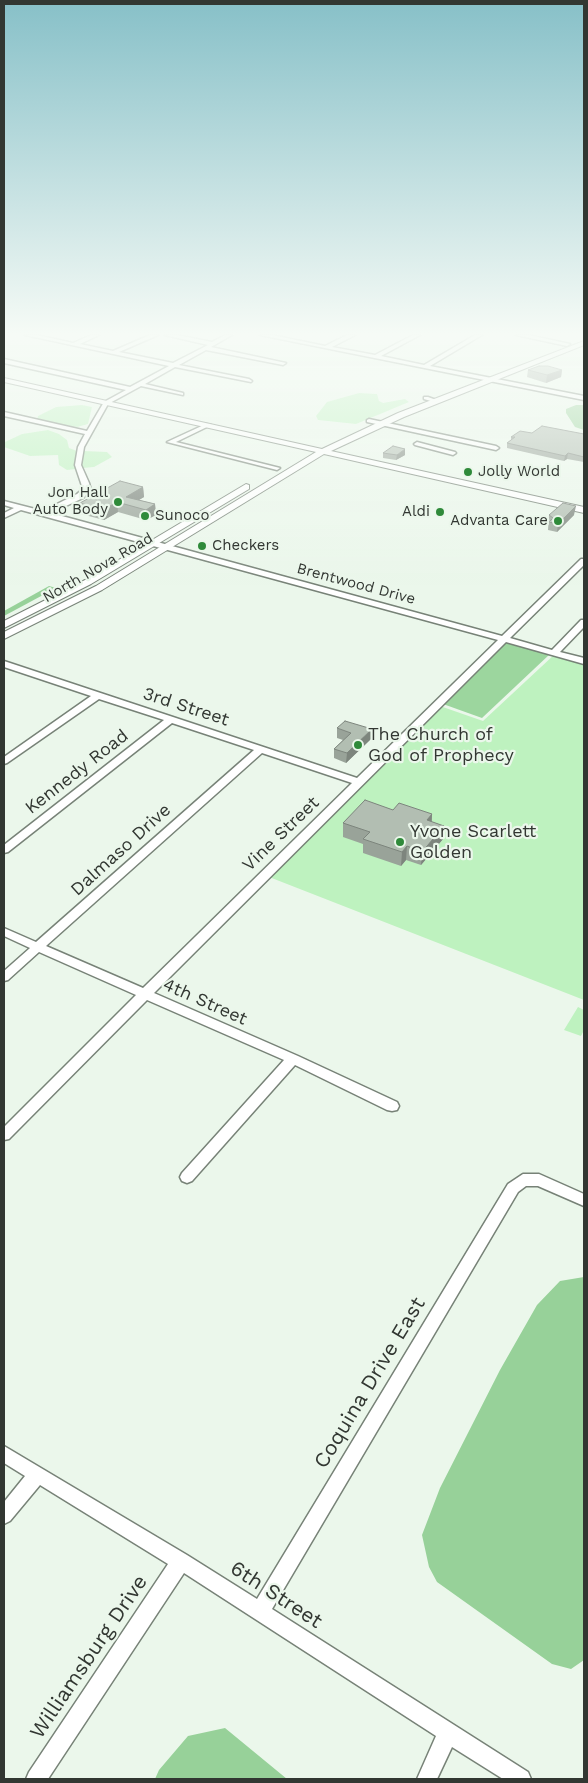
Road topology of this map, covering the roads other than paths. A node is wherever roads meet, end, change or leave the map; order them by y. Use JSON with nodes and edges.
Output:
{"nodes":[{"id":1,"x":22,"y":418,"type":"edge"},
{"id":2,"x":96,"y":418,"type":"edge"},
{"id":3,"x":177,"y":418,"type":"edge"},
{"id":4,"x":376,"y":418,"type":"edge"},
{"id":5,"x":395,"y":418,"type":"edge"},
{"id":6,"x":369,"y":421,"type":"junction"},
{"id":7,"x":381,"y":424,"type":"junction"},
{"id":8,"x":208,"y":425,"type":"junction"},
{"id":9,"x":87,"y":433,"type":"junction"},
{"id":10,"x":194,"y":441,"type":"dead end"},
{"id":11,"x":458,"y":443,"type":"dead end"},
{"id":12,"x":417,"y":444,"type":"dead end"},
{"id":13,"x":185,"y":446,"type":"junction"},
{"id":14,"x":496,"y":448,"type":"dead end"},
{"id":15,"x":310,"y":449,"type":"junction"},
{"id":16,"x":323,"y":452,"type":"junction"},
{"id":17,"x":277,"y":468,"type":"junction"},
{"id":18,"x":223,"y":500,"type":"junction"},
{"id":19,"x":4,"y":503,"type":"edge"},
{"id":20,"x":20,"y":507,"type":"junction"},
{"id":21,"x":584,"y":510,"type":"edge"},
{"id":22,"x":44,"y":514,"type":"junction"},
{"id":23,"x":220,"y":514,"type":"junction"},
{"id":24,"x":4,"y":516,"type":"edge"},
{"id":25,"x":153,"y":543,"type":"junction"},
{"id":26,"x":166,"y":547,"type":"junction"},
{"id":27,"x":584,"y":561,"type":"edge"},
{"id":28,"x":584,"y":622,"type":"edge"},
{"id":29,"x":4,"y":625,"type":"edge"},
{"id":30,"x":580,"y":632,"type":"edge"},
{"id":31,"x":4,"y":636,"type":"edge"},
{"id":32,"x":504,"y":640,"type":"junction"},
{"id":33,"x":554,"y":653,"type":"junction"},
{"id":34,"x":584,"y":661,"type":"edge"},
{"id":35,"x":4,"y":664,"type":"edge"},
{"id":36,"x":97,"y":696,"type":"junction"},
{"id":37,"x":170,"y":719,"type":"junction"},
{"id":38,"x":262,"y":749,"type":"junction"},
{"id":39,"x":4,"y":761,"type":"edge"},
{"id":40,"x":359,"y":782,"type":"junction"},
{"id":41,"x":4,"y":850,"type":"edge"},
{"id":42,"x":4,"y":932,"type":"edge"},
{"id":43,"x":38,"y":947,"type":"junction"},
{"id":44,"x":4,"y":977,"type":"edge"},
{"id":45,"x":146,"y":994,"type":"junction"},
{"id":46,"x":293,"y":1059,"type":"junction"},
{"id":47,"x":392,"y":1106,"type":"dead end"},
{"id":48,"x":4,"y":1135,"type":"edge"},
{"id":49,"x":187,"y":1177,"type":"dead end"},
{"id":50,"x":584,"y":1200,"type":"edge"},
{"id":51,"x":4,"y":1454,"type":"edge"},
{"id":52,"x":37,"y":1475,"type":"junction"},
{"id":53,"x":4,"y":1515,"type":"edge"},
{"id":54,"x":181,"y":1561,"type":"junction"},
{"id":55,"x":260,"y":1612,"type":"junction"},
{"id":56,"x":448,"y":1733,"type":"junction"},
{"id":57,"x":36,"y":1779,"type":"edge"},
{"id":58,"x":427,"y":1779,"type":"edge"},
{"id":59,"x":521,"y":1779,"type":"edge"}],
"edges":[{"from":1,"to":9,"type":"street"},
{"from":2,"to":9,"type":"street"},
{"from":3,"to":8,"type":"main road"},
{"from":4,"to":6,"type":"main road","name":"North Nova Road"},
{"from":5,"to":7,"type":"main road","name":"North Nova Road"},
{"from":6,"to":7,"type":"street"},
{"from":6,"to":15,"type":"main road","name":"North Nova Road"},
{"from":7,"to":14,"type":"street"},
{"from":7,"to":16,"type":"main road","name":"North Nova Road"},
{"from":8,"to":13,"type":"street"},
{"from":8,"to":15,"type":"main road"},
{"from":9,"to":22,"type":"street"},
{"from":10,"to":13,"type":"street"},
{"from":11,"to":12,"type":"street"},
{"from":13,"to":17,"type":"street"},
{"from":15,"to":16,"type":"main road"},
{"from":15,"to":17,"type":"main road","name":"North Nova Road"},
{"from":16,"to":21,"type":"main road"},
{"from":16,"to":23,"type":"main road","name":"North Nova Road"},
{"from":17,"to":18,"type":"main road","name":"North Nova Road"},
{"from":18,"to":23,"type":"main road"},
{"from":18,"to":25,"type":"main road","name":"North Nova Road"},
{"from":19,"to":20,"type":"street","name":"Brentwood Drive"},
{"from":20,"to":22,"type":"street","name":"Brentwood Drive"},
{"from":20,"to":24,"type":"street"},
{"from":22,"to":25,"type":"street","name":"Brentwood Drive"},
{"from":23,"to":26,"type":"main road","name":"North Nova Road"},
{"from":25,"to":26,"type":"street","name":"Brentwood Drive"},
{"from":25,"to":29,"type":"main road","name":"North Nova Road"},
{"from":26,"to":31,"type":"main road","name":"North Nova Road"},
{"from":26,"to":32,"type":"street","name":"Brentwood Drive"},
{"from":27,"to":32,"type":"street","name":"Vine Street"},
{"from":28,"to":30,"type":"street"},
{"from":30,"to":33,"type":"street"},
{"from":32,"to":33,"type":"street","name":"Brentwood Drive"},
{"from":32,"to":40,"type":"street","name":"Vine Street"},
{"from":33,"to":34,"type":"street","name":"Brentwood Drive"},
{"from":35,"to":36,"type":"street","name":"3rd Street"},
{"from":36,"to":37,"type":"street","name":"3rd Street"},
{"from":36,"to":39,"type":"street"},
{"from":37,"to":38,"type":"street","name":"3rd Street"},
{"from":37,"to":41,"type":"street","name":"Kennedy Road"},
{"from":38,"to":40,"type":"street","name":"3rd Street"},
{"from":38,"to":43,"type":"street","name":"Dalmaso Drive"},
{"from":40,"to":45,"type":"street","name":"Vine Street"},
{"from":42,"to":43,"type":"street","name":"4th Street"},
{"from":43,"to":44,"type":"street","name":"Dalmaso Drive"},
{"from":43,"to":45,"type":"street","name":"4th Street"},
{"from":45,"to":46,"type":"street","name":"4th Street"},
{"from":45,"to":48,"type":"street","name":"Vine Street"},
{"from":46,"to":47,"type":"street","name":"4th Street"},
{"from":46,"to":49,"type":"street"},
{"from":50,"to":55,"type":"street","name":"Coquina Drive East"},
{"from":51,"to":52,"type":"street","name":"6th Street"},
{"from":52,"to":53,"type":"street"},
{"from":52,"to":54,"type":"street","name":"6th Street"},
{"from":54,"to":55,"type":"street","name":"6th Street"},
{"from":54,"to":57,"type":"street","name":"Williamsburg Drive"},
{"from":55,"to":56,"type":"street","name":"6th Street"},
{"from":56,"to":58,"type":"street"},
{"from":56,"to":59,"type":"street","name":"6th Street"}]}
